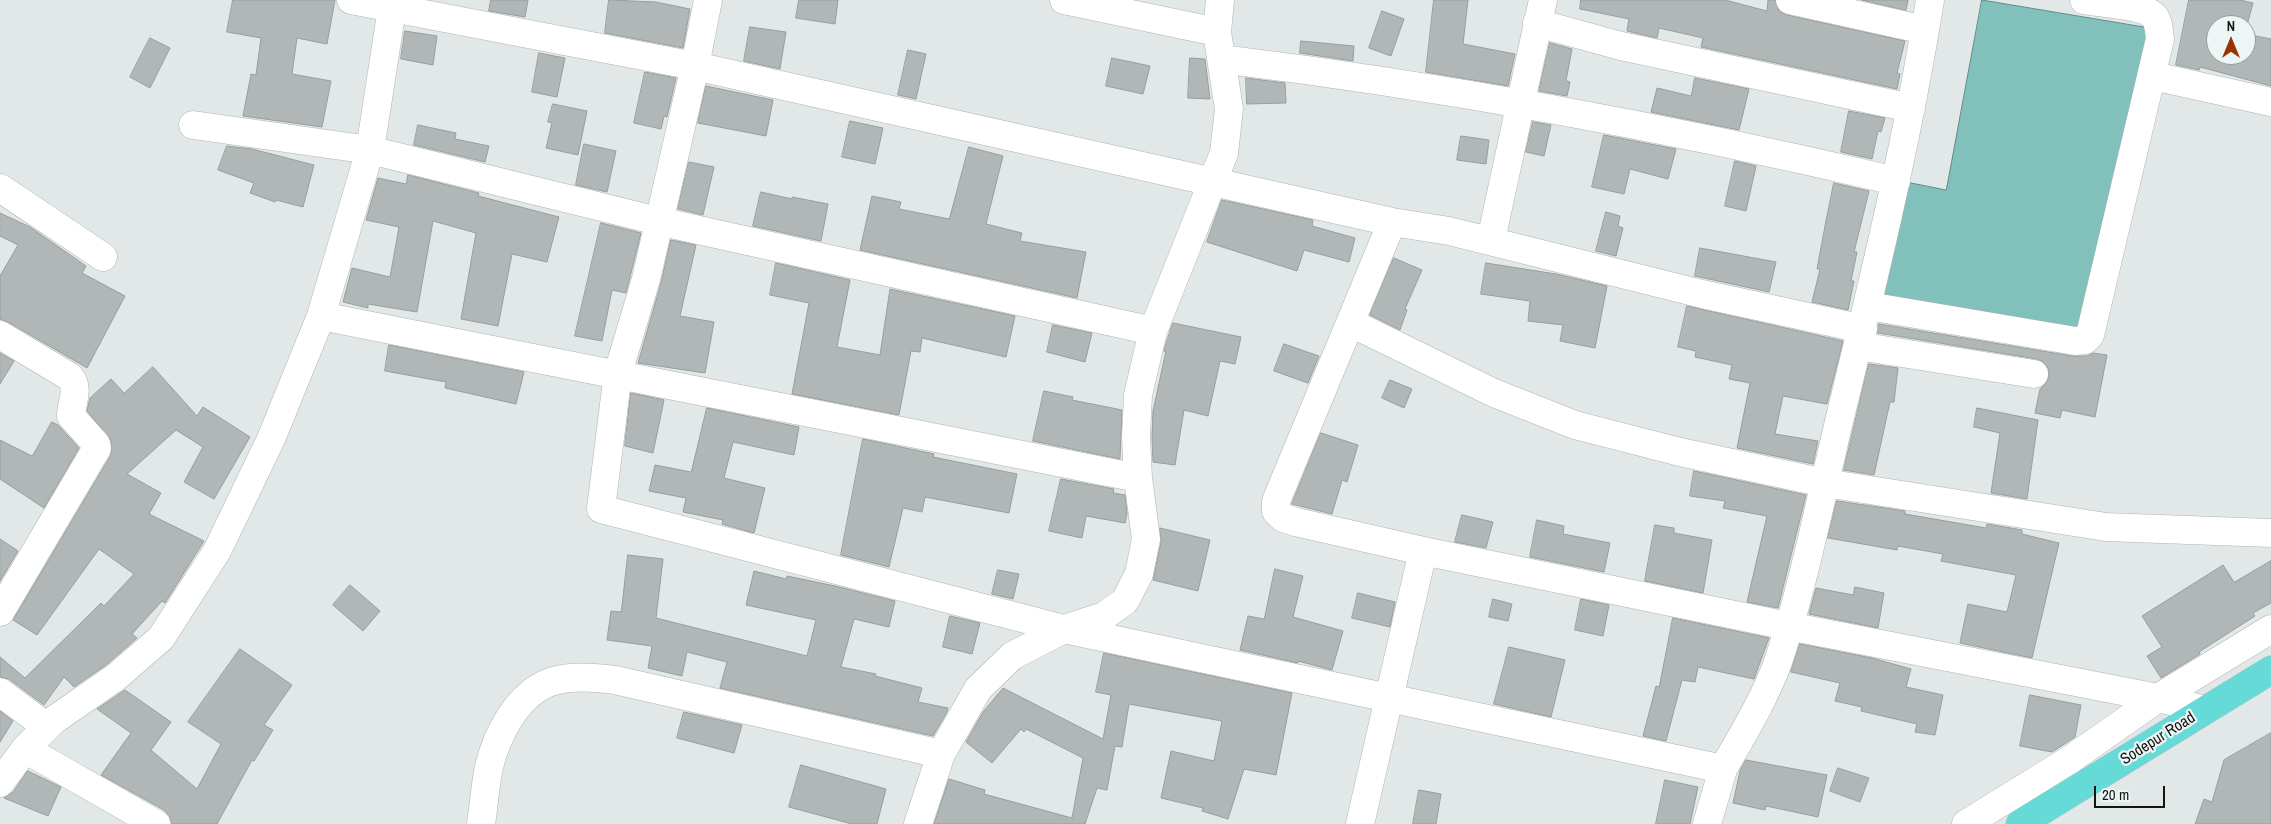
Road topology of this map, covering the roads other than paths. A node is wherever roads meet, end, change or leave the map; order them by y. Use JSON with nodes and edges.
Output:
{"nodes":[{"id":1,"x":351,"y":0,"type":"edge"},
{"id":2,"x":708,"y":0,"type":"edge"},
{"id":3,"x":1064,"y":0,"type":"edge"},
{"id":4,"x":1220,"y":0,"type":"edge"},
{"id":5,"x":1790,"y":0,"type":"edge"},
{"id":6,"x":1930,"y":0,"type":"edge"},
{"id":7,"x":2084,"y":0,"type":"edge"},
{"id":8,"x":2170,"y":0,"type":"edge"},
{"id":9,"x":392,"y":8,"type":"junction"},
{"id":10,"x":1540,"y":12,"type":"edge"},
{"id":11,"x":2158,"y":25,"type":"junction"},
{"id":12,"x":1925,"y":30,"type":"junction"},
{"id":13,"x":1217,"y":32,"type":"junction"},
{"id":14,"x":1221,"y":60,"type":"junction"},
{"id":15,"x":695,"y":66,"type":"junction"},
{"id":16,"x":2152,"y":76,"type":"junction"},
{"id":17,"x":1520,"y":102,"type":"junction"},
{"id":18,"x":2271,"y":102,"type":"edge"},
{"id":19,"x":1911,"y":108,"type":"junction"},
{"id":20,"x":193,"y":125,"type":"dead end"},
{"id":21,"x":370,"y":150,"type":"junction"},
{"id":22,"x":1896,"y":180,"type":"junction"},
{"id":23,"x":1214,"y":181,"type":"junction"},
{"id":24,"x":0,"y":188,"type":"edge"},
{"id":25,"x":658,"y":221,"type":"junction"},
{"id":26,"x":1392,"y":222,"type":"junction"},
{"id":27,"x":1491,"y":240,"type":"junction"},
{"id":28,"x":102,"y":257,"type":"dead end"},
{"id":29,"x":321,"y":316,"type":"junction"},
{"id":30,"x":1352,"y":324,"type":"junction"},
{"id":31,"x":1863,"y":327,"type":"junction"},
{"id":32,"x":1153,"y":331,"type":"junction"},
{"id":33,"x":0,"y":335,"type":"edge"},
{"id":34,"x":618,"y":374,"type":"junction"},
{"id":35,"x":2034,"y":374,"type":"dead end"},
{"id":36,"x":1138,"y":478,"type":"junction"},
{"id":37,"x":1826,"y":483,"type":"junction"},
{"id":38,"x":2271,"y":533,"type":"edge"},
{"id":39,"x":1423,"y":550,"type":"junction"},
{"id":40,"x":0,"y":612,"type":"edge"},
{"id":41,"x":1788,"y":626,"type":"junction"},
{"id":42,"x":1064,"y":629,"type":"junction"},
{"id":43,"x":2271,"y":629,"type":"edge"},
{"id":44,"x":2271,"y":670,"type":"edge"},
{"id":45,"x":0,"y":692,"type":"edge"},
{"id":46,"x":2158,"y":698,"type":"junction"},
{"id":47,"x":1388,"y":699,"type":"junction"},
{"id":48,"x":2206,"y":710,"type":"junction"},
{"id":49,"x":47,"y":727,"type":"junction"},
{"id":50,"x":25,"y":749,"type":"junction"},
{"id":51,"x":941,"y":754,"type":"junction"},
{"id":52,"x":1724,"y":769,"type":"junction"},
{"id":53,"x":0,"y":784,"type":"edge"},
{"id":54,"x":2023,"y":823,"type":"edge"},
{"id":55,"x":156,"y":824,"type":"edge"},
{"id":56,"x":481,"y":824,"type":"edge"},
{"id":57,"x":918,"y":824,"type":"edge"},
{"id":58,"x":1360,"y":824,"type":"edge"},
{"id":59,"x":1707,"y":824,"type":"edge"},
{"id":60,"x":1966,"y":824,"type":"edge"}],
"edges":[{"from":1,"to":9,"type":"street"},
{"from":2,"to":15,"type":"street"},
{"from":3,"to":13,"type":"street"},
{"from":4,"to":13,"type":"street"},
{"from":5,"to":12,"type":"street"},
{"from":6,"to":12,"type":"street"},
{"from":7,"to":11,"type":"street"},
{"from":8,"to":11,"type":"street"},
{"from":9,"to":15,"type":"street"},
{"from":9,"to":21,"type":"street"},
{"from":10,"to":17,"type":"street"},
{"from":10,"to":19,"type":"street"},
{"from":11,"to":16,"type":"street"},
{"from":12,"to":19,"type":"street"},
{"from":13,"to":14,"type":"street"},
{"from":14,"to":17,"type":"street"},
{"from":14,"to":23,"type":"street"},
{"from":15,"to":23,"type":"street"},
{"from":15,"to":25,"type":"street"},
{"from":16,"to":18,"type":"street"},
{"from":16,"to":31,"type":"street"},
{"from":17,"to":22,"type":"street"},
{"from":17,"to":27,"type":"street"},
{"from":19,"to":22,"type":"street"},
{"from":20,"to":21,"type":"street"},
{"from":21,"to":25,"type":"street"},
{"from":21,"to":29,"type":"street"},
{"from":22,"to":31,"type":"street"},
{"from":23,"to":26,"type":"street"},
{"from":23,"to":32,"type":"street"},
{"from":24,"to":28,"type":"street"},
{"from":25,"to":32,"type":"street"},
{"from":25,"to":34,"type":"street"},
{"from":26,"to":27,"type":"street"},
{"from":26,"to":30,"type":"street"},
{"from":27,"to":31,"type":"street"},
{"from":29,"to":34,"type":"street"},
{"from":29,"to":49,"type":"street"},
{"from":30,"to":37,"type":"street"},
{"from":30,"to":39,"type":"street"},
{"from":31,"to":35,"type":"street"},
{"from":31,"to":37,"type":"street"},
{"from":32,"to":36,"type":"street"},
{"from":33,"to":40,"type":"street"},
{"from":34,"to":36,"type":"street"},
{"from":34,"to":42,"type":"street"},
{"from":36,"to":42,"type":"street"},
{"from":37,"to":38,"type":"street"},
{"from":37,"to":41,"type":"street"},
{"from":39,"to":41,"type":"street"},
{"from":39,"to":47,"type":"street"},
{"from":41,"to":46,"type":"street"},
{"from":41,"to":52,"type":"street"},
{"from":42,"to":47,"type":"street"},
{"from":42,"to":51,"type":"street"},
{"from":43,"to":46,"type":"street"},
{"from":44,"to":48,"type":"main road","name":"Sodepur Road"},
{"from":45,"to":49,"type":"street"},
{"from":46,"to":48,"type":"street"},
{"from":46,"to":60,"type":"street"},
{"from":47,"to":52,"type":"street"},
{"from":47,"to":58,"type":"street"},
{"from":48,"to":54,"type":"main road","name":"Sodepur Road"},
{"from":49,"to":50,"type":"street"},
{"from":50,"to":53,"type":"street"},
{"from":50,"to":55,"type":"street"},
{"from":51,"to":56,"type":"street"},
{"from":51,"to":57,"type":"street"},
{"from":52,"to":59,"type":"street"}]}
